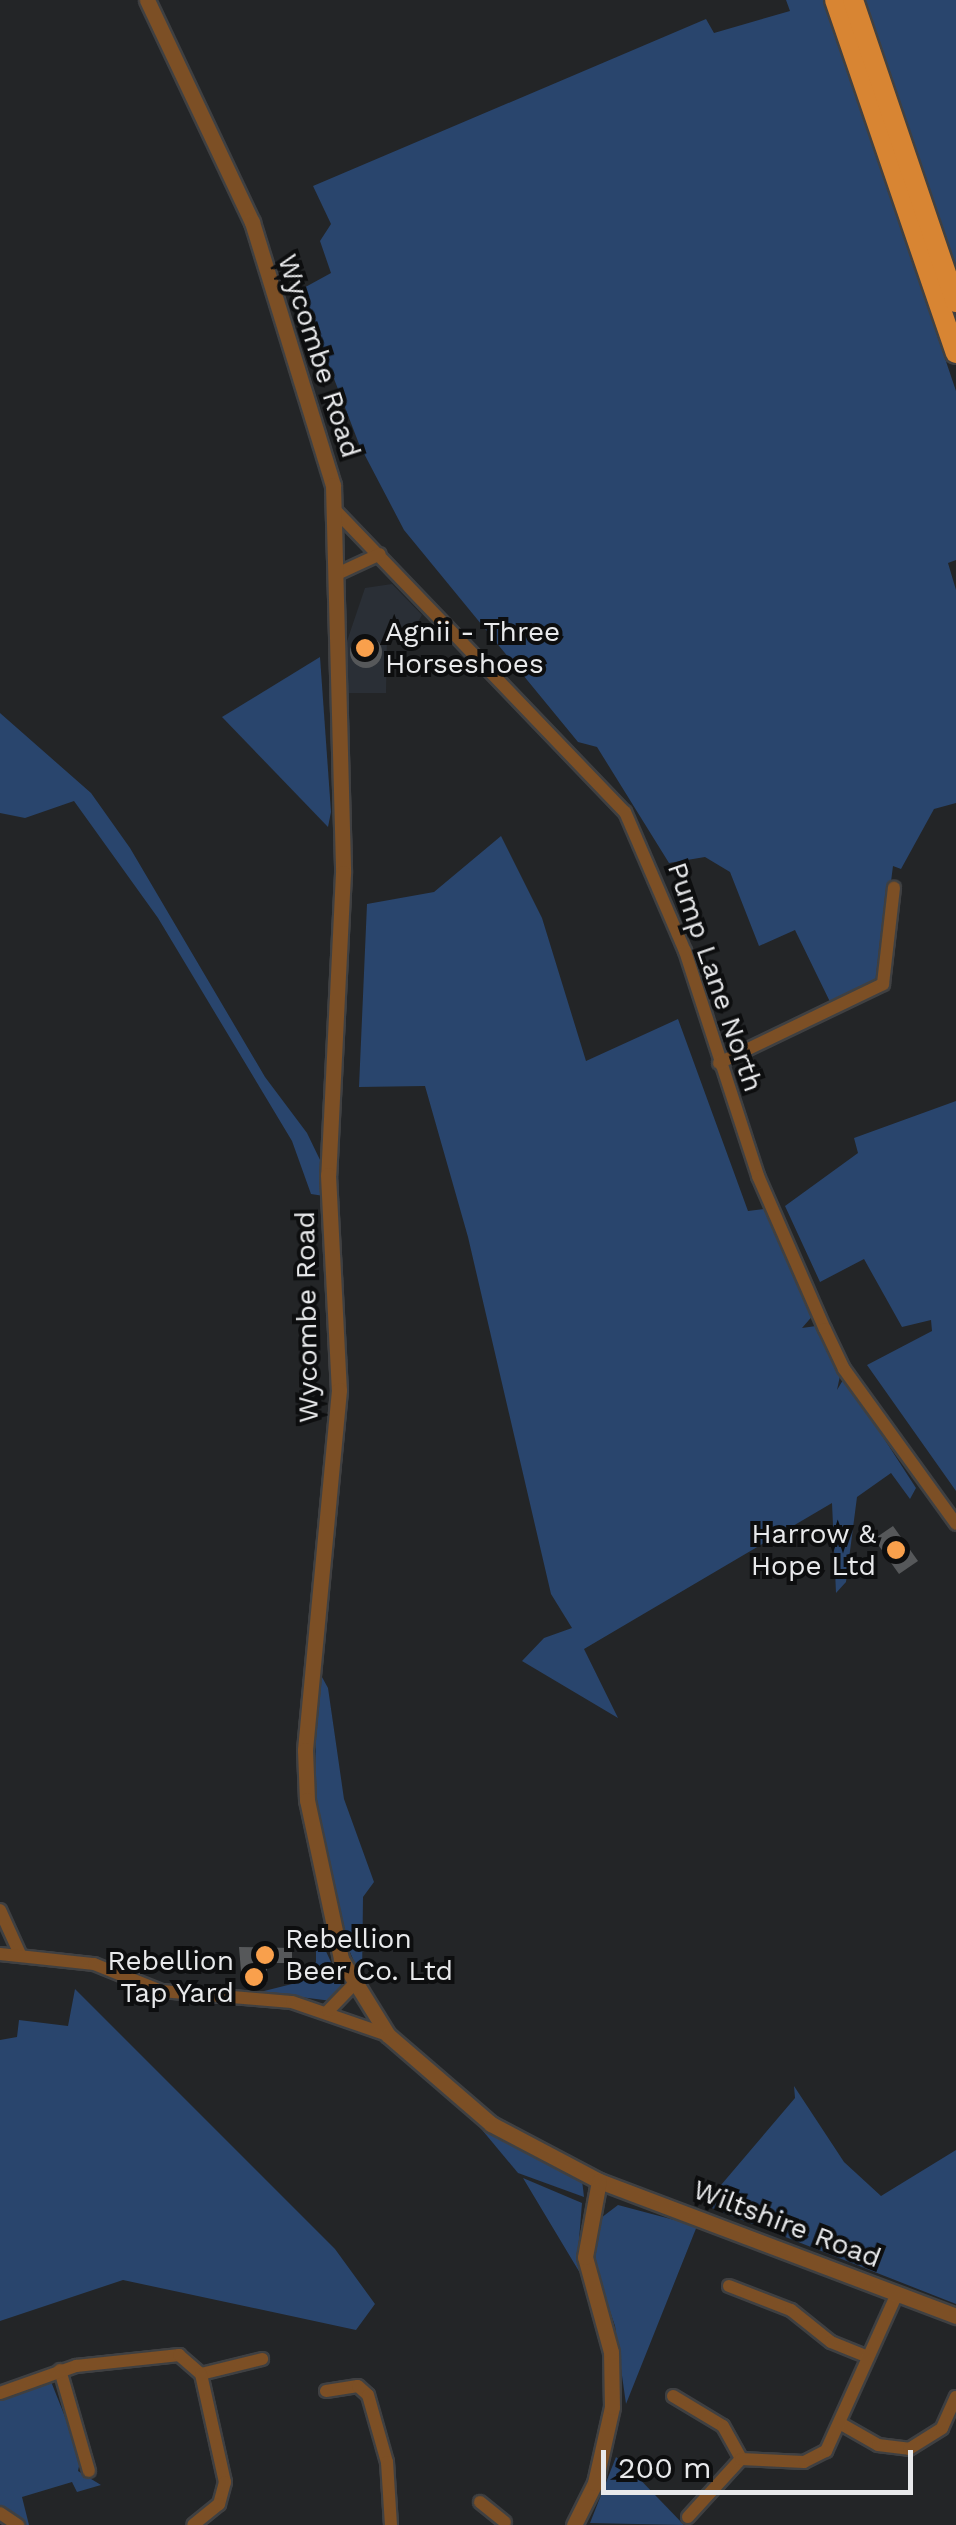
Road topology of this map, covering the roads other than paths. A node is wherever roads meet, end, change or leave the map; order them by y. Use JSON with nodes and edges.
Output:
{"nodes":[{"id":1,"x":147,"y":0,"type":"edge"},
{"id":2,"x":835,"y":0,"type":"edge"},
{"id":3,"x":852,"y":0,"type":"edge"},
{"id":4,"x":956,"y":302,"type":"edge"},
{"id":5,"x":956,"y":353,"type":"edge"},
{"id":6,"x":336,"y":510,"type":"junction"},
{"id":7,"x":380,"y":554,"type":"junction"},
{"id":8,"x":337,"y":574,"type":"junction"},
{"id":9,"x":894,"y":888,"type":"dead end"},
{"id":10,"x":719,"y":1063,"type":"junction"},
{"id":11,"x":956,"y":1524,"type":"edge"},
{"id":12,"x":0,"y":1910,"type":"edge"},
{"id":13,"x":0,"y":1954,"type":"edge"},
{"id":14,"x":20,"y":1954,"type":"junction"},
{"id":15,"x":353,"y":1985,"type":"junction"},
{"id":16,"x":328,"y":2011,"type":"junction"},
{"id":17,"x":388,"y":2035,"type":"junction"},
{"id":18,"x":599,"y":2181,"type":"junction"},
{"id":19,"x":729,"y":2286,"type":"dead end"},
{"id":20,"x":896,"y":2294,"type":"junction"},
{"id":21,"x":956,"y":2316,"type":"edge"},
{"id":22,"x":868,"y":2357,"type":"junction"},
{"id":23,"x":262,"y":2359,"type":"dead end"},
{"id":24,"x":60,"y":2370,"type":"junction"},
{"id":25,"x":202,"y":2374,"type":"junction"},
{"id":26,"x":326,"y":2391,"type":"dead end"},
{"id":27,"x":0,"y":2393,"type":"edge"},
{"id":28,"x":672,"y":2396,"type":"dead end"},
{"id":29,"x":956,"y":2397,"type":"edge"},
{"id":30,"x":843,"y":2425,"type":"junction"},
{"id":31,"x":740,"y":2459,"type":"junction"},
{"id":32,"x":86,"y":2466,"type":"dead end"},
{"id":33,"x":480,"y":2502,"type":"dead end"},
{"id":34,"x":0,"y":2513,"type":"edge"},
{"id":35,"x":688,"y":2517,"type":"dead end"},
{"id":36,"x":486,"y":2520,"type":"edge"},
{"id":37,"x":505,"y":2522,"type":"dead end"},
{"id":38,"x":18,"y":2525,"type":"edge"},
{"id":39,"x":193,"y":2525,"type":"edge"},
{"id":40,"x":391,"y":2525,"type":"edge"},
{"id":41,"x":574,"y":2525,"type":"edge"}],
"edges":[{"from":1,"to":6,"type":"street","name":"Wycombe Road"},
{"from":2,"to":5,"type":"highway"},
{"from":3,"to":4,"type":"highway"},
{"from":6,"to":7,"type":"street","name":"Pump Lane North"},
{"from":6,"to":8,"type":"street","name":"Wycombe Road"},
{"from":7,"to":8,"type":"street"},
{"from":7,"to":10,"type":"street","name":"Pump Lane North"},
{"from":8,"to":15,"type":"street","name":"Wycombe Road"},
{"from":9,"to":10,"type":"street"},
{"from":10,"to":11,"type":"street","name":"Pump Lane North"},
{"from":12,"to":14,"type":"street"},
{"from":13,"to":14,"type":"street"},
{"from":14,"to":16,"type":"street"},
{"from":15,"to":16,"type":"street"},
{"from":15,"to":17,"type":"street","name":"Wycombe Road"},
{"from":16,"to":17,"type":"street"},
{"from":17,"to":18,"type":"street","name":"Wycombe Road"},
{"from":18,"to":20,"type":"street","name":"Wiltshire Road"},
{"from":18,"to":41,"type":"street"},
{"from":19,"to":22,"type":"street"},
{"from":20,"to":21,"type":"street","name":"Wiltshire Road"},
{"from":20,"to":22,"type":"street"},
{"from":22,"to":30,"type":"street"},
{"from":23,"to":25,"type":"street"},
{"from":24,"to":25,"type":"street"},
{"from":24,"to":27,"type":"street"},
{"from":24,"to":32,"type":"street"},
{"from":25,"to":39,"type":"street"},
{"from":26,"to":40,"type":"street"},
{"from":28,"to":31,"type":"street"},
{"from":29,"to":30,"type":"street"},
{"from":30,"to":31,"type":"street"},
{"from":31,"to":35,"type":"street"},
{"from":33,"to":36,"type":"street"},
{"from":34,"to":38,"type":"street"},
{"from":36,"to":37,"type":"street"}]}
